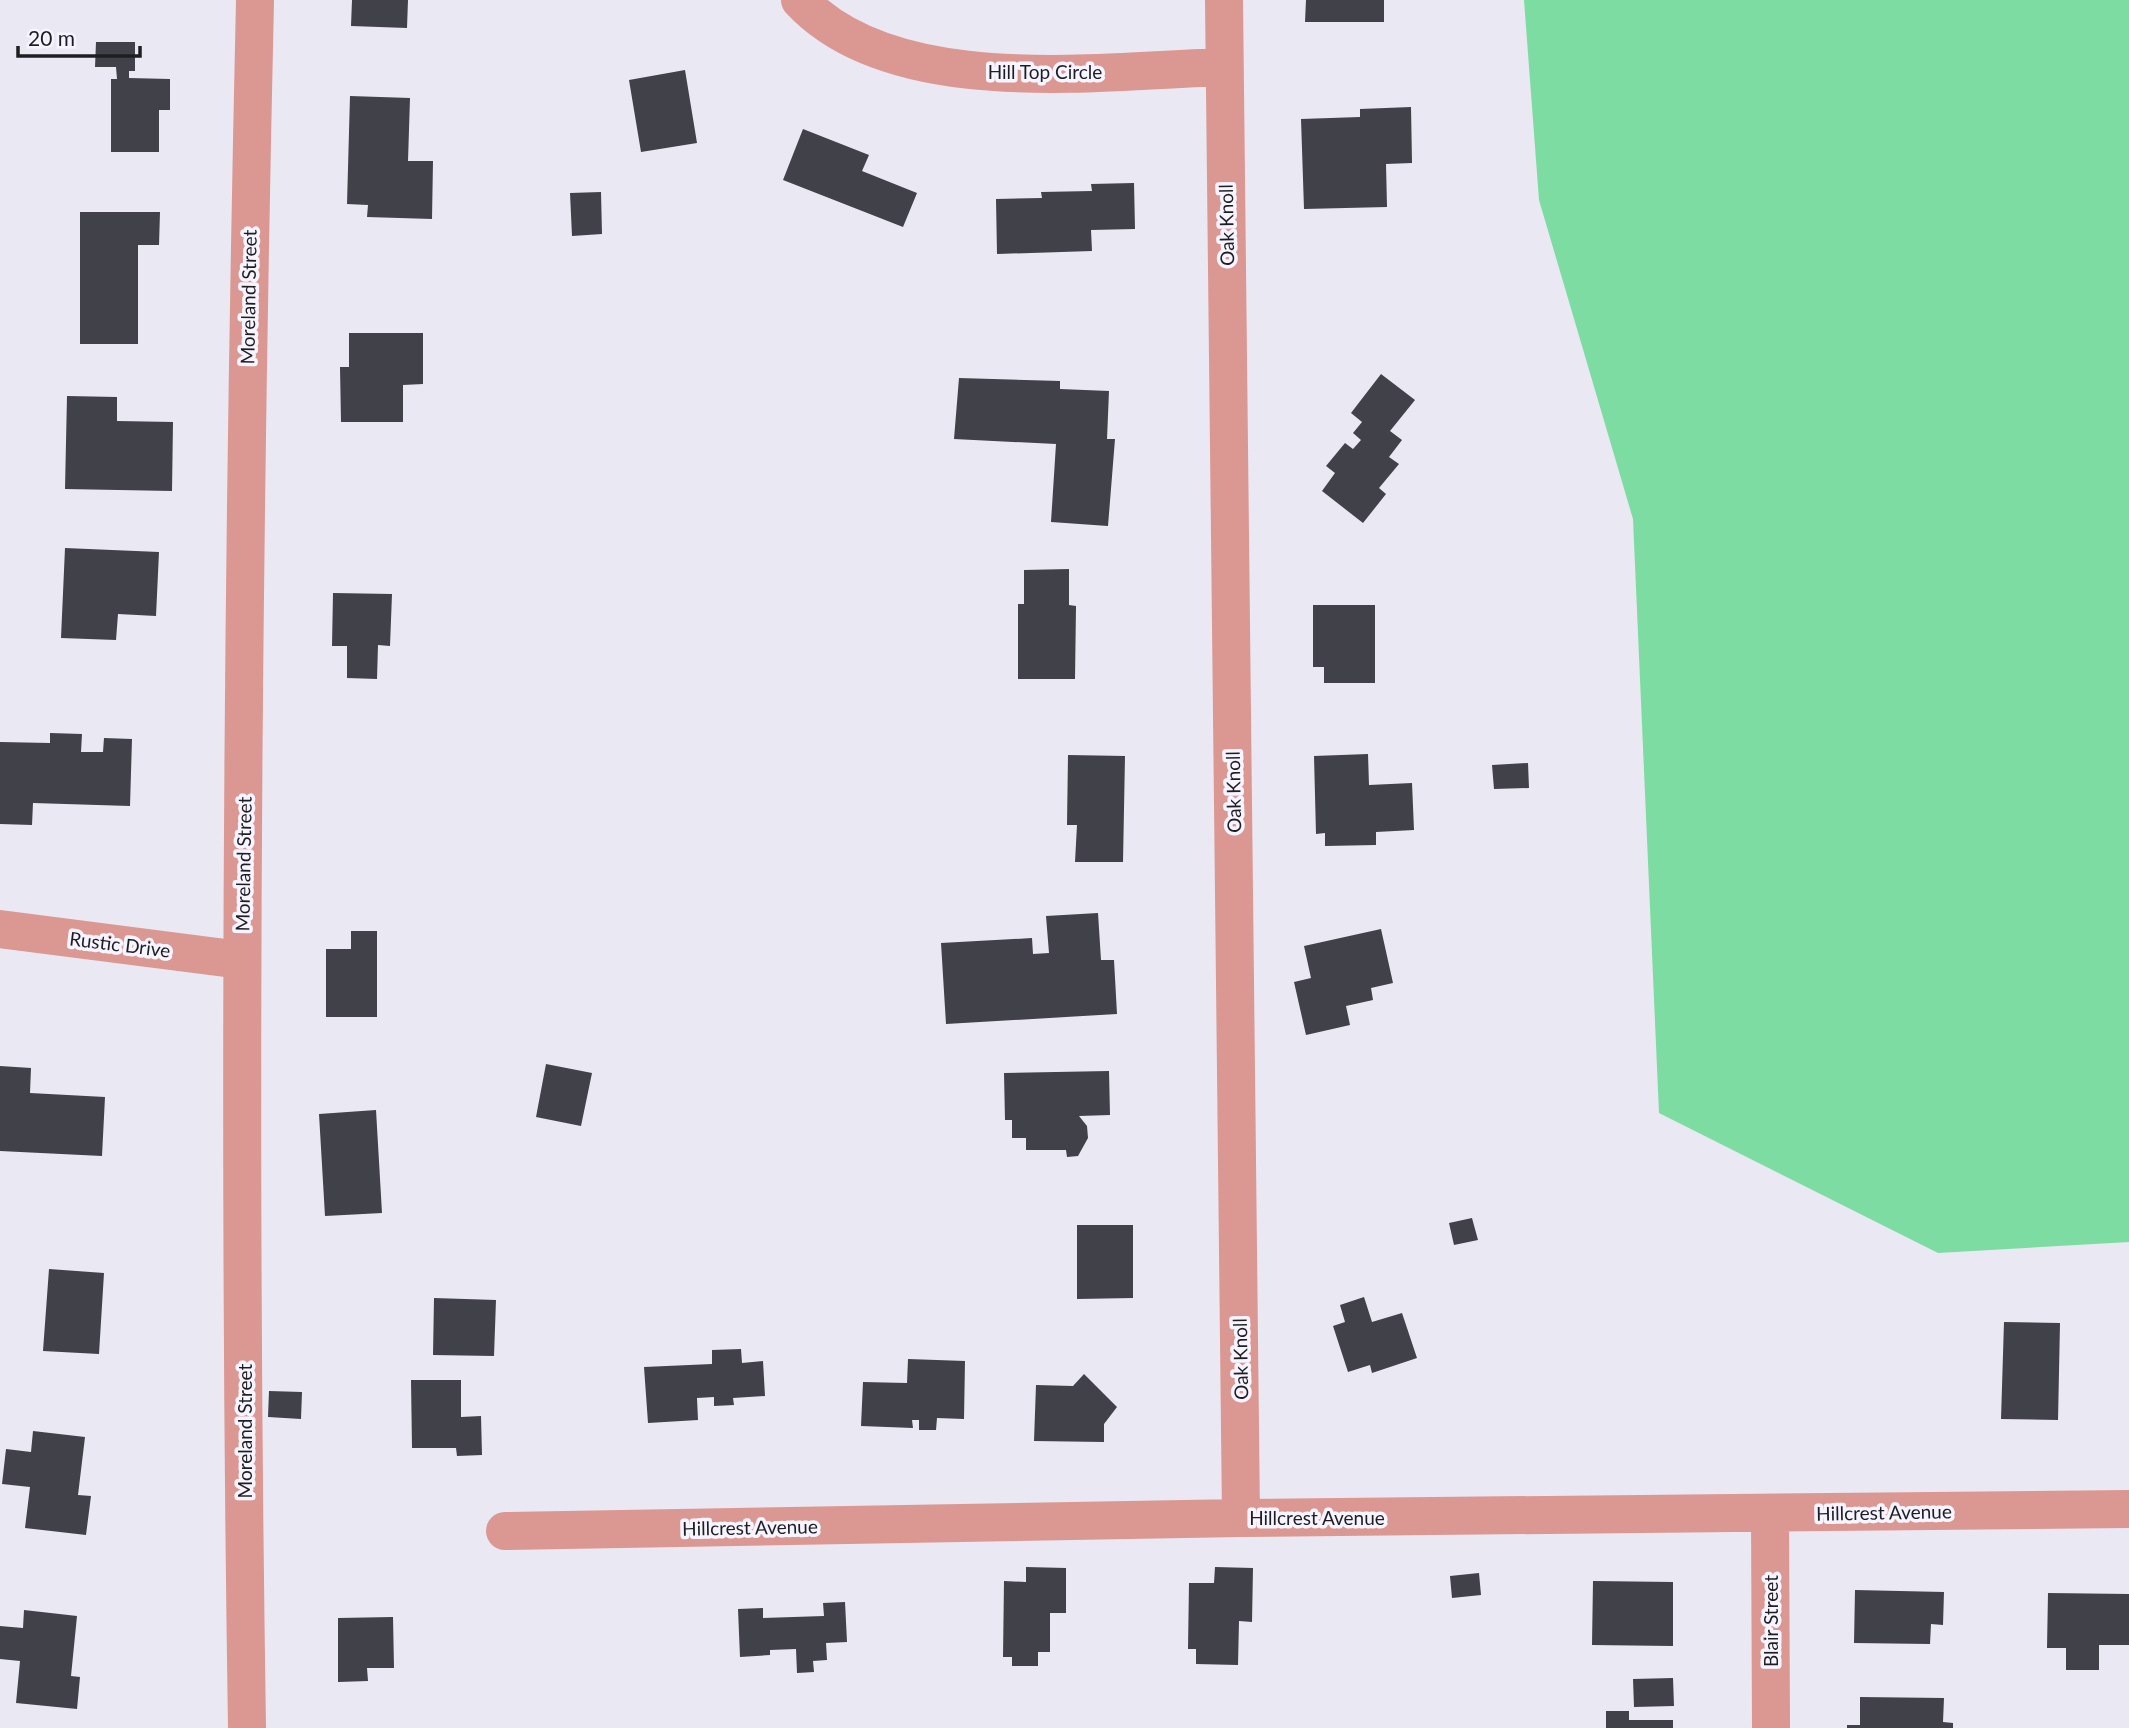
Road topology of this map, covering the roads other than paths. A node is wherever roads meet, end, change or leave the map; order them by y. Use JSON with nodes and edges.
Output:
{"nodes":[{"id":1,"x":255,"y":0,"type":"edge"},
{"id":2,"x":800,"y":0,"type":"edge"},
{"id":3,"x":1224,"y":0,"type":"edge"},
{"id":4,"x":1224,"y":67,"type":"junction"},
{"id":5,"x":0,"y":929,"type":"edge"},
{"id":6,"x":241,"y":960,"type":"junction"},
{"id":7,"x":2129,"y":1508,"type":"edge"},
{"id":8,"x":1770,"y":1514,"type":"junction"},
{"id":9,"x":1241,"y":1518,"type":"junction"},
{"id":10,"x":505,"y":1531,"type":"dead end"},
{"id":11,"x":247,"y":1728,"type":"edge"},
{"id":12,"x":1771,"y":1728,"type":"edge"}],
"edges":[{"from":1,"to":6,"type":"street","name":"Moreland Street"},
{"from":2,"to":4,"type":"street","name":"Hill Top Circle"},
{"from":3,"to":4,"type":"street","name":"Oak Knoll"},
{"from":4,"to":9,"type":"street","name":"Oak Knoll"},
{"from":5,"to":6,"type":"street","name":"Rustic Drive"},
{"from":6,"to":11,"type":"street","name":"Moreland Street"},
{"from":7,"to":8,"type":"street","name":"Hillcrest Avenue"},
{"from":8,"to":9,"type":"street","name":"Hillcrest Avenue"},
{"from":8,"to":12,"type":"street","name":"Blair Street"},
{"from":9,"to":10,"type":"street","name":"Hillcrest Avenue"}]}
